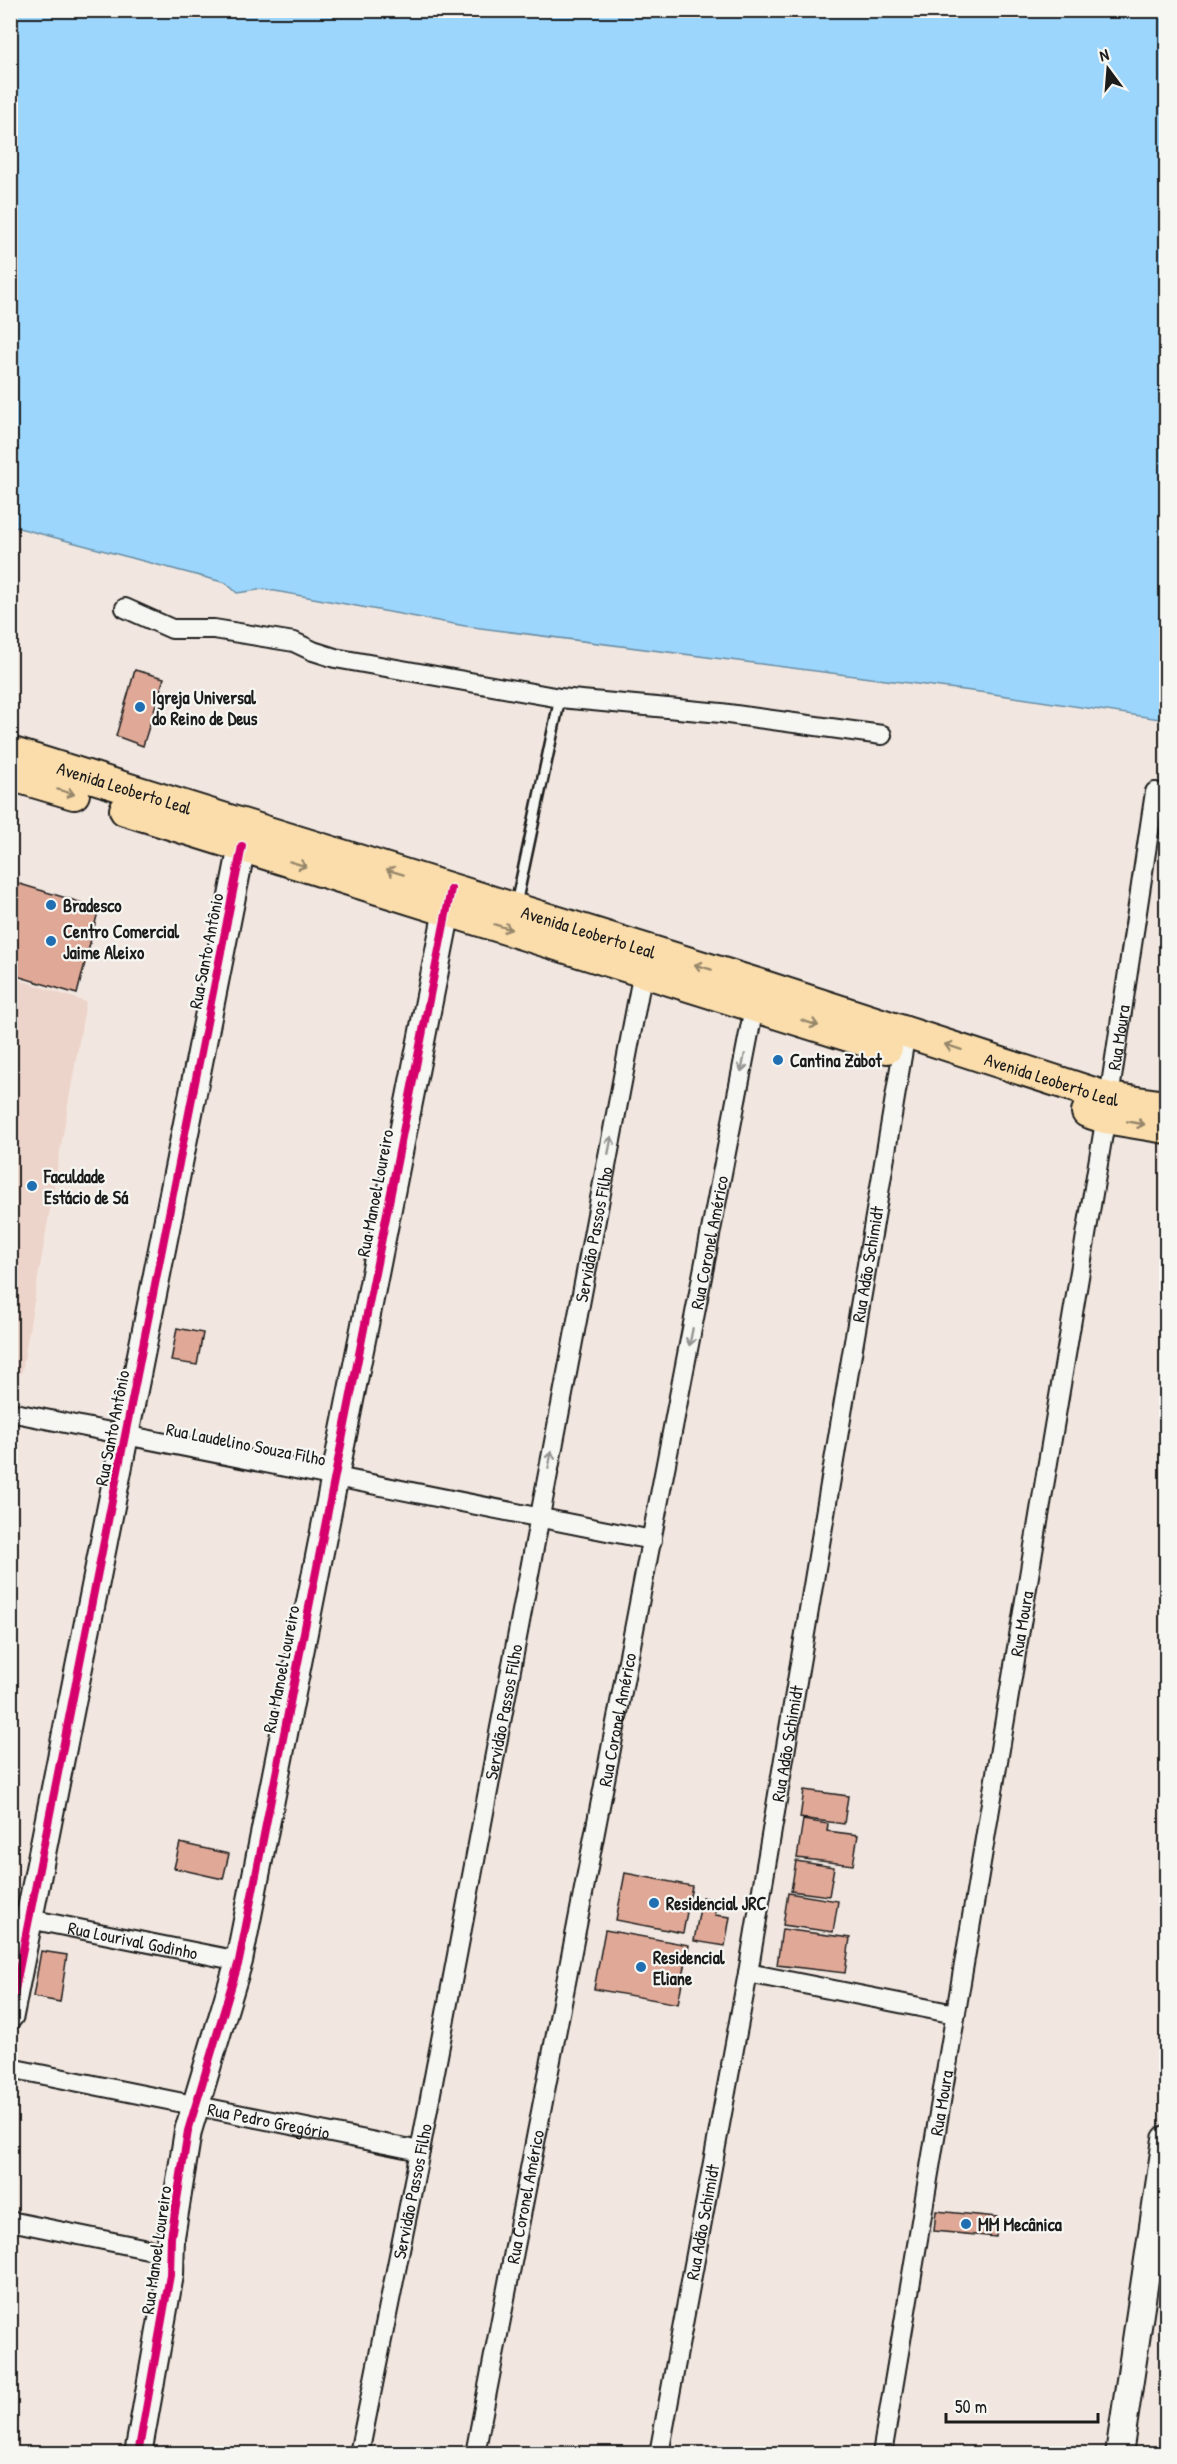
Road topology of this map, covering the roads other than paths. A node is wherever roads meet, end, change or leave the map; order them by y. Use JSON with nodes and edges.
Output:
{"nodes":[{"id":1,"x":125,"y":608,"type":"dead end"},
{"id":2,"x":560,"y":698,"type":"junction"},
{"id":3,"x":882,"y":735,"type":"dead end"},
{"id":4,"x":10,"y":752,"type":"edge"},
{"id":5,"x":10,"y":775,"type":"edge"},
{"id":6,"x":1155,"y":792,"type":"dead end"},
{"id":7,"x":242,"y":846,"type":"junction"},
{"id":8,"x":449,"y":900,"type":"junction"},
{"id":9,"x":515,"y":909,"type":"junction"},
{"id":10,"x":643,"y":971,"type":"junction"},
{"id":11,"x":756,"y":995,"type":"junction"},
{"id":12,"x":904,"y":1042,"type":"junction"},
{"id":13,"x":1167,"y":1106,"type":"edge"},
{"id":14,"x":1107,"y":1108,"type":"junction"},
{"id":15,"x":1167,"y":1128,"type":"edge"},
{"id":16,"x":10,"y":1412,"type":"edge"},
{"id":17,"x":126,"y":1435,"type":"junction"},
{"id":18,"x":335,"y":1477,"type":"junction"},
{"id":19,"x":539,"y":1518,"type":"junction"},
{"id":20,"x":652,"y":1540,"type":"junction"},
{"id":21,"x":29,"y":1919,"type":"junction"},
{"id":22,"x":239,"y":1961,"type":"junction"},
{"id":23,"x":748,"y":1973,"type":"junction"},
{"id":24,"x":955,"y":2014,"type":"junction"},
{"id":25,"x":10,"y":2015,"type":"edge"},
{"id":26,"x":10,"y":2068,"type":"edge"},
{"id":27,"x":195,"y":2105,"type":"junction"},
{"id":28,"x":1167,"y":2139,"type":"edge"},
{"id":29,"x":420,"y":2151,"type":"junction"},
{"id":30,"x":10,"y":2221,"type":"edge"},
{"id":31,"x":172,"y":2254,"type":"junction"},
{"id":32,"x":138,"y":2454,"type":"edge"},
{"id":33,"x":359,"y":2454,"type":"edge"},
{"id":34,"x":475,"y":2454,"type":"edge"},
{"id":35,"x":659,"y":2454,"type":"edge"},
{"id":36,"x":882,"y":2454,"type":"edge"},
{"id":37,"x":1119,"y":2454,"type":"edge"}],
"edges":[{"from":1,"to":2,"type":"street"},
{"from":2,"to":3,"type":"street"},
{"from":2,"to":9,"type":"lane"},
{"from":8,"to":4,"type":"main road","name":"Avenida Leoberto Leal","one_way":true},
{"from":5,"to":7,"type":"main road","name":"Avenida Leoberto Leal","one_way":true},
{"from":6,"to":14,"type":"street","name":"Rua Moura"},
{"from":7,"to":8,"type":"main road","name":"Avenida Leoberto Leal","one_way":true},
{"from":7,"to":17,"type":"street","name":"Rua Santo Antônio"},
{"from":8,"to":9,"type":"main road","name":"Avenida Leoberto Leal"},
{"from":8,"to":10,"type":"main road","name":"Avenida Leoberto Leal","one_way":true},
{"from":8,"to":18,"type":"street","name":"Rua Manoel Loureiro"},
{"from":11,"to":9,"type":"main road","name":"Avenida Leoberto Leal","one_way":true},
{"from":10,"to":11,"type":"main road","name":"Avenida Leoberto Leal"},
{"from":19,"to":10,"type":"street","name":"Servidão Passos Filho","one_way":true},
{"from":11,"to":12,"type":"main road","name":"Avenida Leoberto Leal"},
{"from":11,"to":20,"type":"street","name":"Rua Coronel Américo","one_way":true},
{"from":12,"to":14,"type":"main road","name":"Avenida Leoberto Leal"},
{"from":12,"to":23,"type":"street","name":"Rua Adão Schimidt"},
{"from":13,"to":14,"type":"main road","name":"Avenida Leoberto Leal"},
{"from":14,"to":15,"type":"main road","name":"Avenida Leoberto Leal","one_way":true},
{"from":14,"to":24,"type":"street","name":"Rua Moura"},
{"from":16,"to":17,"type":"street","name":"Rua Laudelino Souza Filho"},
{"from":17,"to":18,"type":"street","name":"Rua Laudelino Souza Filho"},
{"from":17,"to":21,"type":"street","name":"Rua Santo Antônio"},
{"from":18,"to":19,"type":"street","name":"Rua Laudelino Souza Filho"},
{"from":18,"to":22,"type":"street","name":"Rua Manoel Loureiro"},
{"from":19,"to":20,"type":"street","name":"Rua Laudelino Souza Filho"},
{"from":19,"to":29,"type":"street","name":"Servidão Passos Filho"},
{"from":20,"to":34,"type":"street","name":"Rua Coronel Américo"},
{"from":21,"to":22,"type":"street","name":"Rua Lourival Godinho"},
{"from":21,"to":25,"type":"street","name":"Rua Santo Antônio"},
{"from":22,"to":27,"type":"street","name":"Rua Manoel Loureiro"},
{"from":23,"to":24,"type":"street"},
{"from":23,"to":35,"type":"street","name":"Rua Adão Schimidt"},
{"from":24,"to":36,"type":"street","name":"Rua Moura"},
{"from":26,"to":27,"type":"street","name":"Rua Pedro Gregório"},
{"from":27,"to":29,"type":"street","name":"Rua Pedro Gregório"},
{"from":27,"to":31,"type":"street","name":"Rua Manoel Loureiro"},
{"from":28,"to":37,"type":"street"},
{"from":29,"to":33,"type":"street","name":"Servidão Passos Filho"},
{"from":30,"to":31,"type":"street"},
{"from":31,"to":32,"type":"street","name":"Rua Manoel Loureiro"}]}
